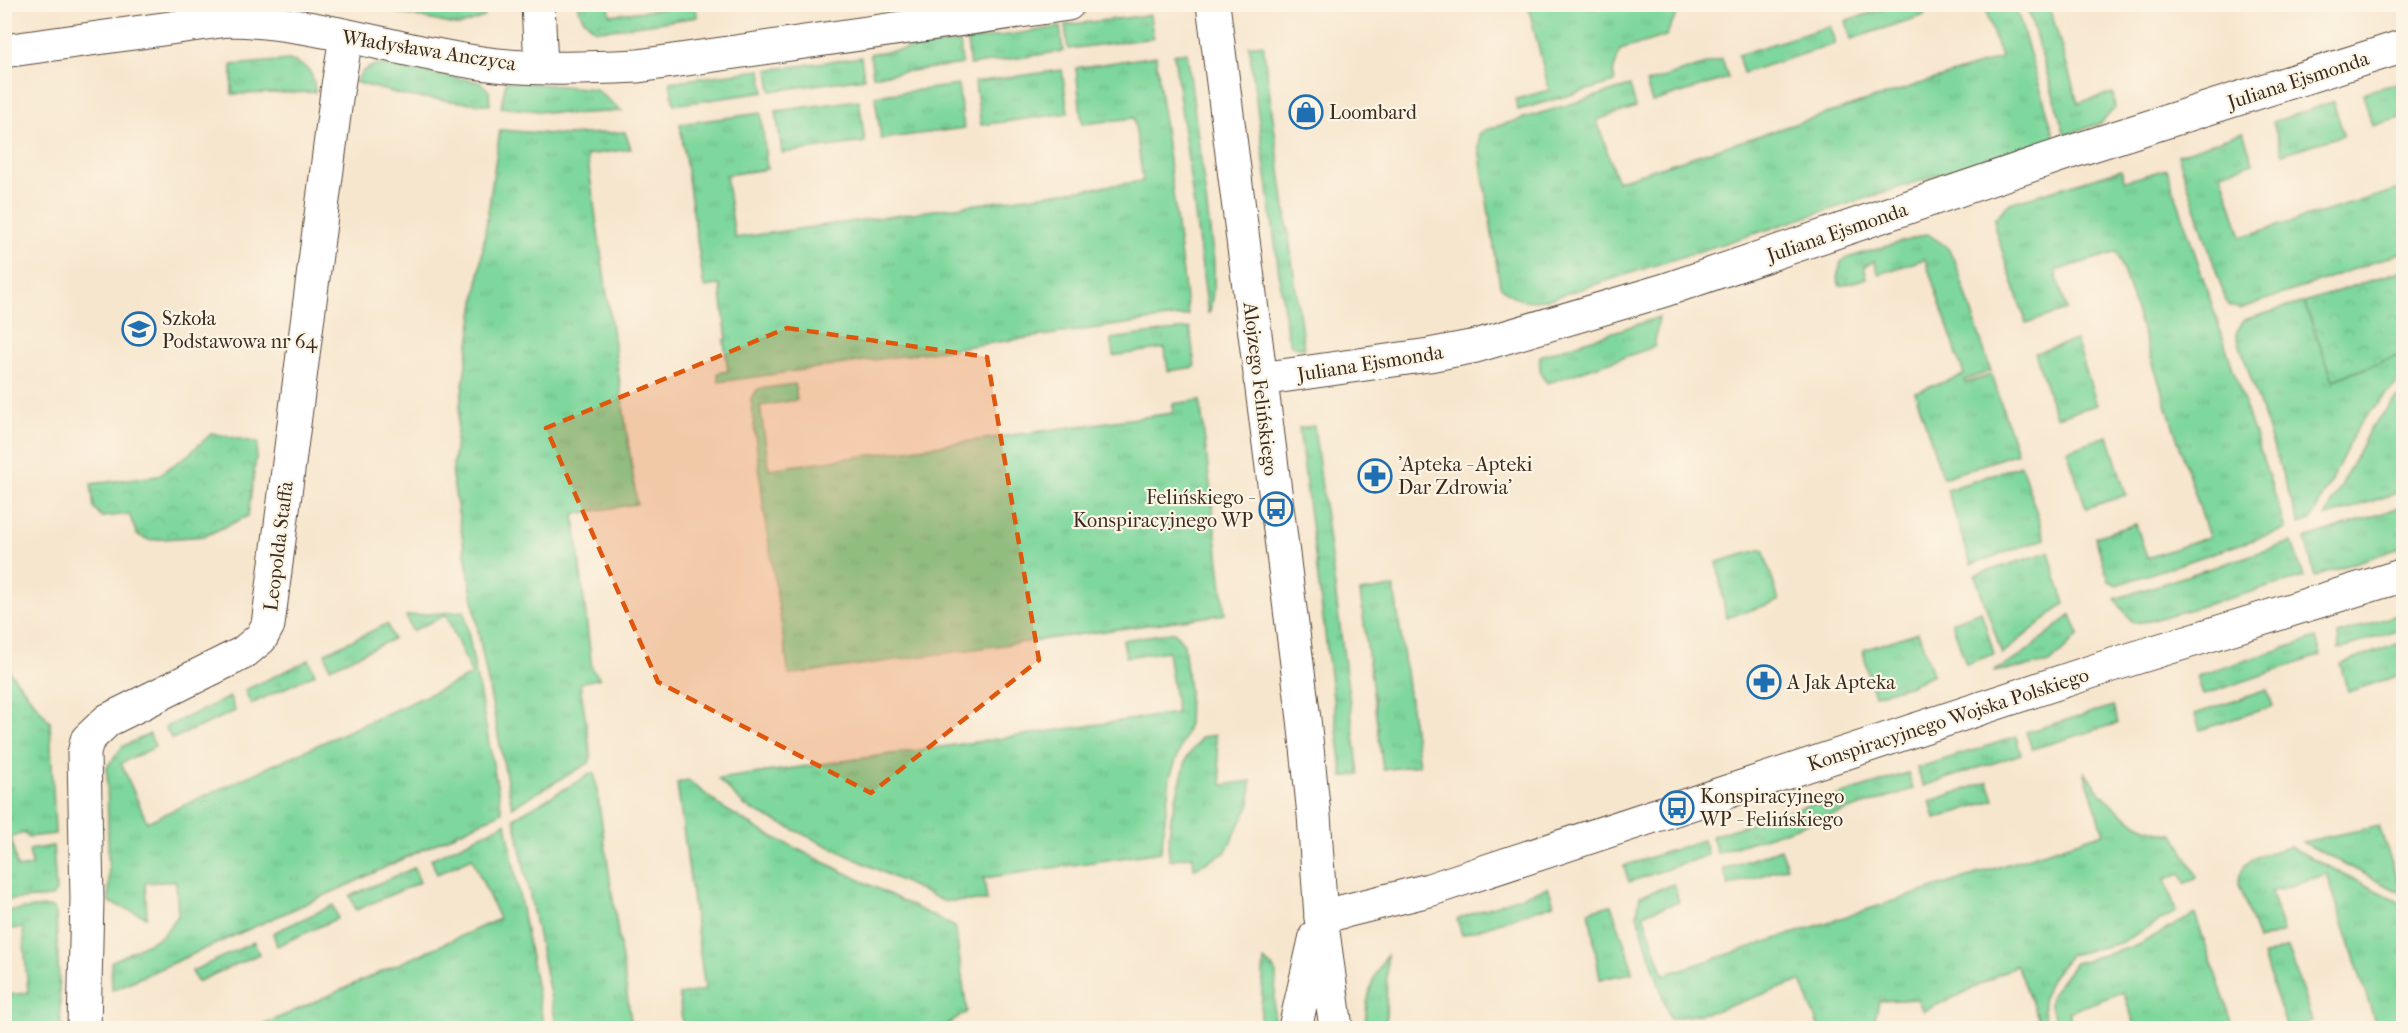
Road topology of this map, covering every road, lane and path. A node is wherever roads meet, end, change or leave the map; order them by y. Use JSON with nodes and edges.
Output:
{"nodes":[{"id":1,"x":538,"y":4,"type":"edge"},
{"id":2,"x":1068,"y":4,"type":"edge"},
{"id":3,"x":1213,"y":4,"type":"edge"},
{"id":4,"x":346,"y":37,"type":"junction"},
{"id":5,"x":2403,"y":46,"type":"edge"},
{"id":6,"x":4,"y":51,"type":"edge"},
{"id":7,"x":541,"y":67,"type":"junction"},
{"id":8,"x":1260,"y":379,"type":"junction"},
{"id":9,"x":2403,"y":575,"type":"edge"},
{"id":10,"x":1321,"y":917,"type":"junction"},
{"id":11,"x":84,"y":1029,"type":"edge"},
{"id":12,"x":1295,"y":1029,"type":"edge"},
{"id":13,"x":1336,"y":1029,"type":"edge"}],
"edges":[{"from":1,"to":7,"type":"street"},
{"from":2,"to":7,"type":"street","name":"Władysława Anczyca"},
{"from":3,"to":8,"type":"street","name":"Alojzego Felińskiego"},
{"from":4,"to":6,"type":"street","name":"Władysława Anczyca"},
{"from":4,"to":7,"type":"street","name":"Władysława Anczyca"},
{"from":4,"to":11,"type":"street","name":"Leopolda Staffa"},
{"from":5,"to":8,"type":"street","name":"Juliana Ejsmonda"},
{"from":8,"to":10,"type":"street","name":"Alojzego Felińskiego"},
{"from":9,"to":10,"type":"street","name":"Konspiracyjnego Wojska Polskiego"},
{"from":10,"to":12,"type":"street","name":"Alojzego Felińskiego"},
{"from":10,"to":13,"type":"street","name":"Alojzego Felińskiego"}]}
